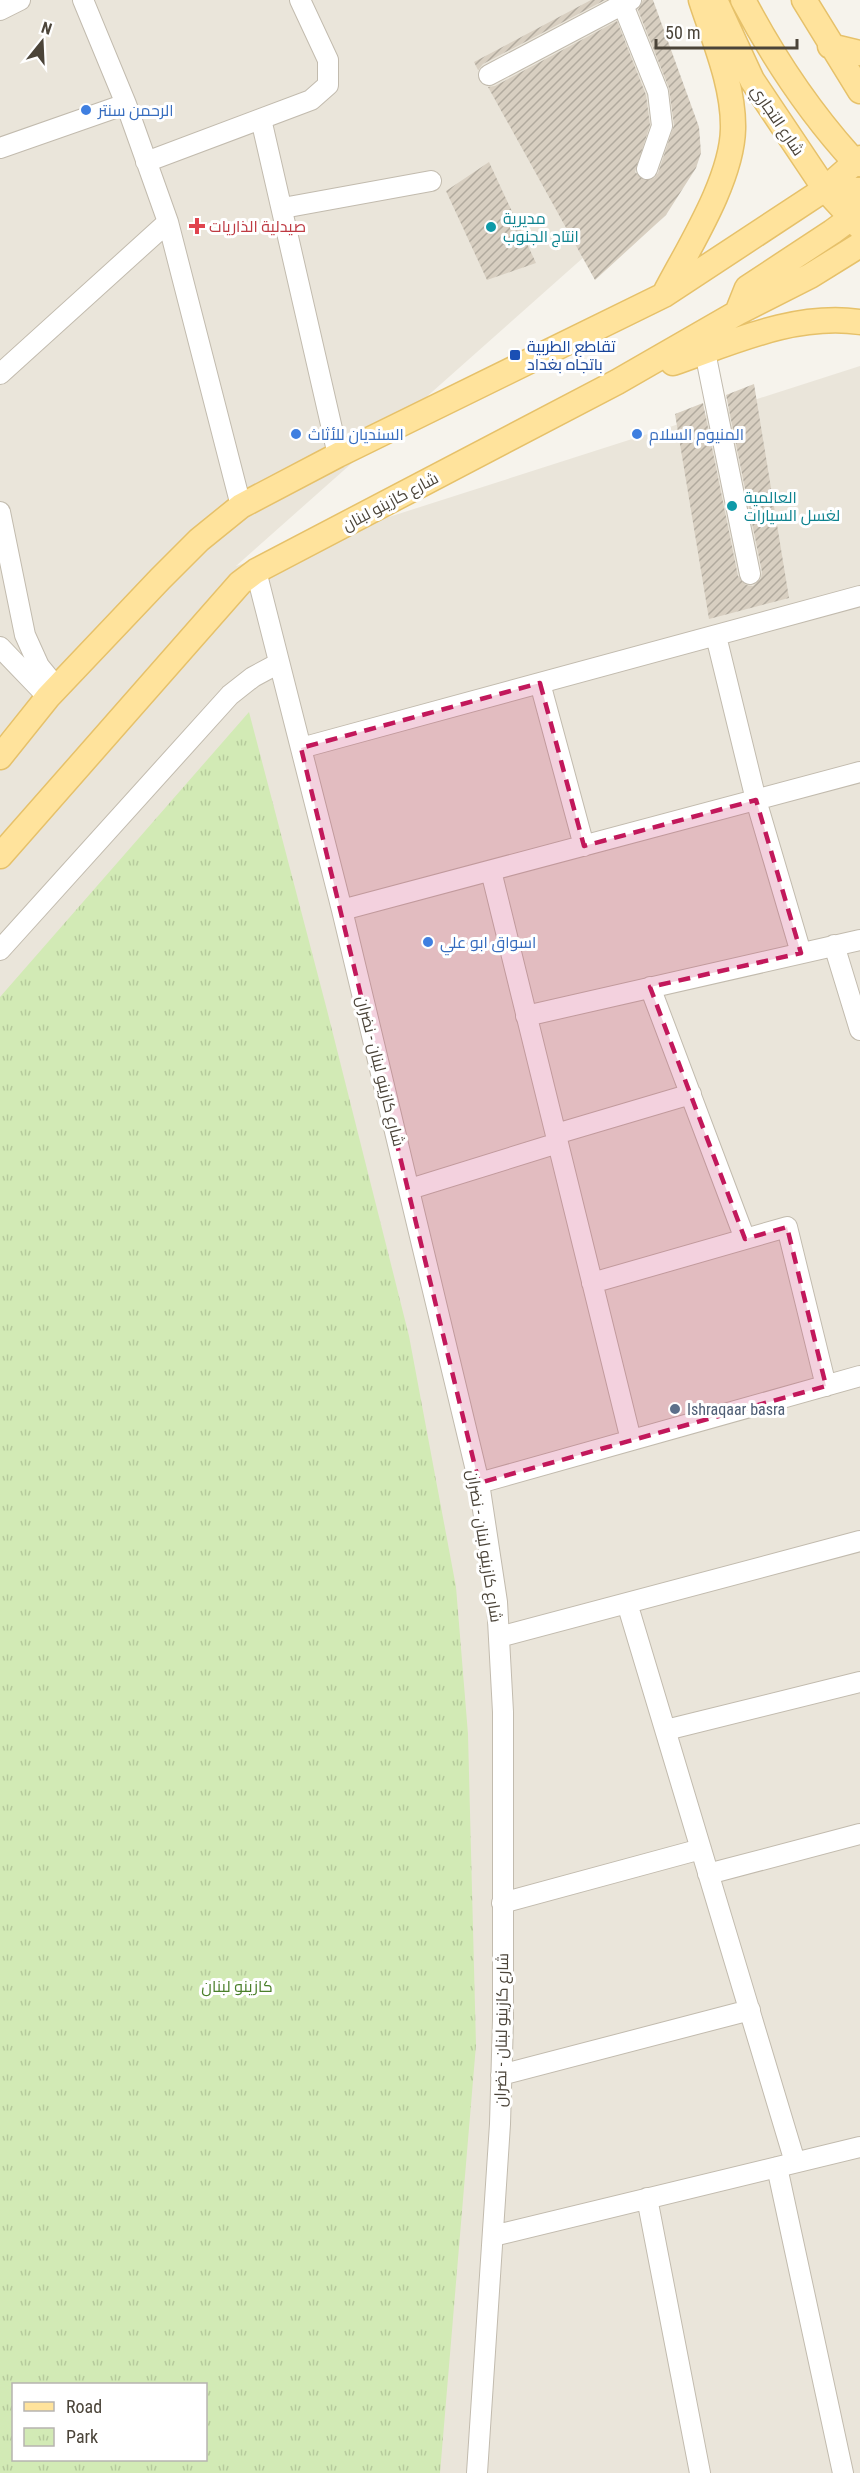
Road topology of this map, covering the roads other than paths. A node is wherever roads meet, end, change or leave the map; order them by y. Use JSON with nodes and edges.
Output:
{"nodes":[{"id":1,"x":20,"y":0,"type":"edge"},
{"id":2,"x":83,"y":0,"type":"edge"},
{"id":3,"x":300,"y":0,"type":"edge"},
{"id":4,"x":701,"y":0,"type":"edge"},
{"id":5,"x":715,"y":0,"type":"edge"},
{"id":6,"x":743,"y":0,"type":"edge"},
{"id":7,"x":804,"y":0,"type":"edge"},
{"id":8,"x":627,"y":2,"type":"edge"},
{"id":9,"x":0,"y":10,"type":"edge"},
{"id":10,"x":830,"y":46,"type":"junction"},
{"id":11,"x":860,"y":52,"type":"edge"},
{"id":12,"x":489,"y":75,"type":"dead end"},
{"id":13,"x":860,"y":92,"type":"edge"},
{"id":14,"x":126,"y":104,"type":"junction"},
{"id":15,"x":261,"y":119,"type":"junction"},
{"id":16,"x":0,"y":148,"type":"edge"},
{"id":17,"x":146,"y":162,"type":"junction"},
{"id":18,"x":858,"y":162,"type":"edge"},
{"id":19,"x":647,"y":169,"type":"dead end"},
{"id":20,"x":431,"y":181,"type":"dead end"},
{"id":21,"x":825,"y":189,"type":"junction"},
{"id":22,"x":860,"y":190,"type":"edge"},
{"id":23,"x":283,"y":208,"type":"junction"},
{"id":24,"x":857,"y":218,"type":"edge"},
{"id":25,"x":168,"y":222,"type":"junction"},
{"id":26,"x":860,"y":245,"type":"edge"},
{"id":27,"x":664,"y":295,"type":"junction"},
{"id":28,"x":738,"y":313,"type":"junction"},
{"id":29,"x":860,"y":322,"type":"edge"},
{"id":30,"x":705,"y":352,"type":"junction"},
{"id":31,"x":0,"y":374,"type":"edge"},
{"id":32,"x":617,"y":382,"type":"junction"},
{"id":33,"x":338,"y":456,"type":"junction"},
{"id":34,"x":242,"y":506,"type":"junction"},
{"id":35,"x":0,"y":512,"type":"edge"},
{"id":36,"x":256,"y":571,"type":"junction"},
{"id":37,"x":750,"y":574,"type":"dead end"},
{"id":38,"x":860,"y":596,"type":"edge"},
{"id":39,"x":716,"y":636,"type":"junction"},
{"id":40,"x":0,"y":647,"type":"edge"},
{"id":41,"x":279,"y":663,"type":"junction"},
{"id":42,"x":540,"y":683,"type":"junction"},
{"id":43,"x":53,"y":693,"type":"junction"},
{"id":44,"x":301,"y":748,"type":"junction"},
{"id":45,"x":0,"y":758,"type":"edge"},
{"id":46,"x":860,"y":772,"type":"edge"},
{"id":47,"x":756,"y":800,"type":"junction"},
{"id":48,"x":584,"y":846,"type":"junction"},
{"id":49,"x":0,"y":856,"type":"edge"},
{"id":50,"x":491,"y":871,"type":"junction"},
{"id":51,"x":342,"y":910,"type":"junction"},
{"id":52,"x":860,"y":940,"type":"edge"},
{"id":53,"x":834,"y":945,"type":"junction"},
{"id":54,"x":0,"y":951,"type":"edge"},
{"id":55,"x":801,"y":953,"type":"junction"},
{"id":56,"x":650,"y":987,"type":"junction"},
{"id":57,"x":526,"y":1016,"type":"junction"},
{"id":58,"x":860,"y":1030,"type":"edge"},
{"id":59,"x":691,"y":1094,"type":"junction"},
{"id":60,"x":557,"y":1139,"type":"junction"},
{"id":61,"x":410,"y":1189,"type":"junction"},
{"id":62,"x":745,"y":1239,"type":"junction"},
{"id":63,"x":592,"y":1283,"type":"junction"},
{"id":64,"x":860,"y":1376,"type":"edge"},
{"id":65,"x":826,"y":1386,"type":"junction"},
{"id":66,"x":631,"y":1440,"type":"junction"},
{"id":67,"x":479,"y":1483,"type":"junction"},
{"id":68,"x":860,"y":1541,"type":"edge"},
{"id":69,"x":627,"y":1603,"type":"junction"},
{"id":70,"x":499,"y":1637,"type":"junction"},
{"id":71,"x":860,"y":1682,"type":"edge"},
{"id":72,"x":666,"y":1730,"type":"junction"},
{"id":73,"x":860,"y":1834,"type":"edge"},
{"id":74,"x":701,"y":1849,"type":"junction"},
{"id":75,"x":708,"y":1874,"type":"junction"},
{"id":76,"x":502,"y":1903,"type":"junction"},
{"id":77,"x":750,"y":2010,"type":"junction"},
{"id":78,"x":501,"y":2075,"type":"junction"},
{"id":79,"x":860,"y":2147,"type":"edge"},
{"id":80,"x":786,"y":2164,"type":"junction"},
{"id":81,"x":647,"y":2198,"type":"junction"},
{"id":82,"x":493,"y":2236,"type":"junction"},
{"id":83,"x":477,"y":2473,"type":"edge"},
{"id":84,"x":700,"y":2473,"type":"edge"},
{"id":85,"x":843,"y":2473,"type":"edge"}],
"edges":[{"from":1,"to":9,"type":"street"},
{"from":2,"to":14,"type":"street"},
{"from":3,"to":15,"type":"street"},
{"from":4,"to":27,"type":"main road"},
{"from":5,"to":21,"type":"main road","name":"شارع التجاري"},
{"from":6,"to":18,"type":"main road"},
{"from":7,"to":10,"type":"main road"},
{"from":8,"to":12,"type":"street"},
{"from":8,"to":19,"type":"street"},
{"from":10,"to":11,"type":"main road"},
{"from":10,"to":13,"type":"main road"},
{"from":14,"to":16,"type":"street"},
{"from":14,"to":17,"type":"street"},
{"from":15,"to":17,"type":"street"},
{"from":15,"to":23,"type":"street"},
{"from":17,"to":25,"type":"street"},
{"from":18,"to":21,"type":"main road"},
{"from":20,"to":23,"type":"street"},
{"from":21,"to":22,"type":"main road"},
{"from":21,"to":24,"type":"main road","name":"شارع التجاري"},
{"from":21,"to":27,"type":"main road"},
{"from":23,"to":33,"type":"street"},
{"from":24,"to":28,"type":"main road"},
{"from":25,"to":31,"type":"street"},
{"from":25,"to":34,"type":"street"},
{"from":26,"to":28,"type":"main road","name":"شارع كازينو لبنان"},
{"from":27,"to":33,"type":"main road"},
{"from":28,"to":32,"type":"main road","name":"شارع كازينو لبنان"},
{"from":29,"to":30,"type":"main road"},
{"from":30,"to":32,"type":"main road"},
{"from":30,"to":37,"type":"street"},
{"from":32,"to":36,"type":"main road","name":"شارع كازينو لبنان"},
{"from":33,"to":34,"type":"main road"},
{"from":34,"to":43,"type":"main road"},
{"from":35,"to":43,"type":"street"},
{"from":36,"to":41,"type":"street","name":"شارع كازينو لبنان - نضران"},
{"from":36,"to":49,"type":"main road","name":"شارع كازينو لبنان"},
{"from":38,"to":39,"type":"street"},
{"from":39,"to":42,"type":"street"},
{"from":39,"to":47,"type":"street"},
{"from":40,"to":43,"type":"street"},
{"from":41,"to":44,"type":"street","name":"شارع كازينو لبنان - نضران"},
{"from":41,"to":54,"type":"street"},
{"from":42,"to":44,"type":"street"},
{"from":42,"to":48,"type":"street"},
{"from":43,"to":45,"type":"main road"},
{"from":44,"to":51,"type":"street","name":"شارع كازينو لبنان - نضران"},
{"from":46,"to":47,"type":"street"},
{"from":47,"to":48,"type":"street"},
{"from":47,"to":55,"type":"street"},
{"from":48,"to":50,"type":"street"},
{"from":50,"to":51,"type":"street"},
{"from":50,"to":57,"type":"street"},
{"from":51,"to":61,"type":"street","name":"شارع كازينو لبنان - نضران"},
{"from":52,"to":53,"type":"street"},
{"from":53,"to":55,"type":"street"},
{"from":53,"to":58,"type":"street"},
{"from":55,"to":56,"type":"street"},
{"from":56,"to":57,"type":"street"},
{"from":56,"to":59,"type":"street"},
{"from":57,"to":60,"type":"street"},
{"from":59,"to":60,"type":"street"},
{"from":59,"to":62,"type":"street"},
{"from":60,"to":61,"type":"street"},
{"from":60,"to":63,"type":"street"},
{"from":61,"to":67,"type":"street","name":"شارع كازينو لبنان - نضران"},
{"from":62,"to":63,"type":"street"},
{"from":62,"to":65,"type":"street"},
{"from":63,"to":66,"type":"street"},
{"from":64,"to":65,"type":"street"},
{"from":65,"to":66,"type":"street"},
{"from":66,"to":67,"type":"street"},
{"from":67,"to":70,"type":"street","name":"شارع كازينو لبنان - نضران"},
{"from":68,"to":69,"type":"street"},
{"from":69,"to":70,"type":"street"},
{"from":69,"to":72,"type":"street"},
{"from":70,"to":76,"type":"street","name":"شارع كازينو لبنان - نضران"},
{"from":71,"to":72,"type":"street"},
{"from":72,"to":74,"type":"street"},
{"from":73,"to":75,"type":"street"},
{"from":74,"to":75,"type":"street"},
{"from":74,"to":76,"type":"street"},
{"from":75,"to":77,"type":"street"},
{"from":76,"to":78,"type":"street","name":"شارع كازينو لبنان - نضران"},
{"from":77,"to":78,"type":"street"},
{"from":77,"to":80,"type":"street"},
{"from":78,"to":82,"type":"street","name":"شارع كازينو لبنان - نضران"},
{"from":79,"to":80,"type":"street"},
{"from":80,"to":81,"type":"street"},
{"from":80,"to":85,"type":"street"},
{"from":81,"to":82,"type":"street"},
{"from":81,"to":84,"type":"street"},
{"from":82,"to":83,"type":"street","name":"شارع كازينو لبنان - نضران"}]}
